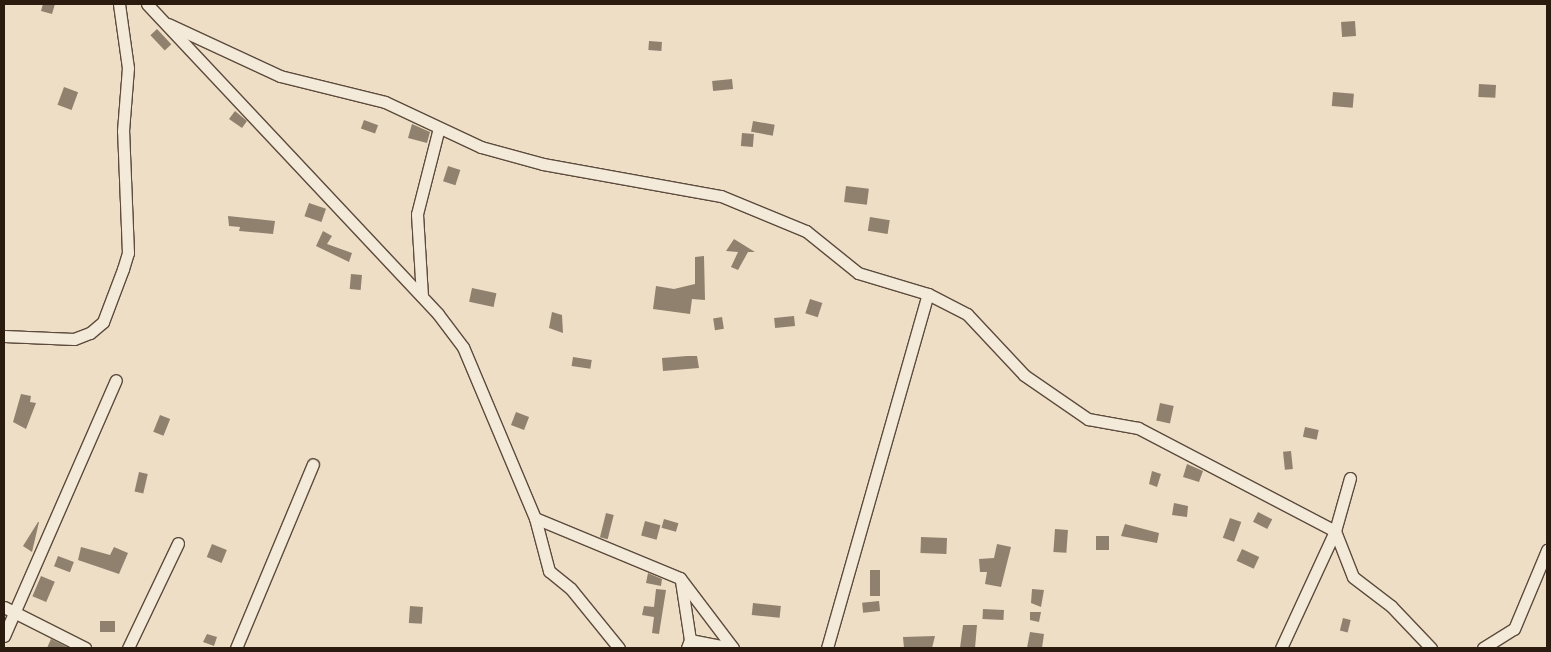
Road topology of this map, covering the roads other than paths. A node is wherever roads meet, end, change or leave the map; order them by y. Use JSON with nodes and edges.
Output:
{"nodes":[{"id":1,"x":119,"y":4,"type":"edge"},
{"id":2,"x":146,"y":4,"type":"edge"},
{"id":3,"x":168,"y":24,"type":"junction"},
{"id":4,"x":439,"y":128,"type":"junction"},
{"id":5,"x":928,"y":294,"type":"junction"},
{"id":6,"x":422,"y":296,"type":"junction"},
{"id":7,"x":4,"y":336,"type":"edge"},
{"id":8,"x":116,"y":380,"type":"dead end"},
{"id":9,"x":313,"y":464,"type":"dead end"},
{"id":10,"x":1350,"y":478,"type":"dead end"},
{"id":11,"x":536,"y":518,"type":"junction"},
{"id":12,"x":1336,"y":531,"type":"junction"},
{"id":13,"x":178,"y":543,"type":"dead end"},
{"id":14,"x":1547,"y":550,"type":"edge"},
{"id":15,"x":680,"y":578,"type":"junction"},
{"id":16,"x":4,"y":607,"type":"edge"},
{"id":17,"x":14,"y":613,"type":"junction"},
{"id":18,"x":4,"y":636,"type":"edge"},
{"id":19,"x":689,"y":644,"type":"edge"},
{"id":20,"x":85,"y":648,"type":"edge"},
{"id":21,"x":128,"y":648,"type":"edge"},
{"id":22,"x":236,"y":648,"type":"edge"},
{"id":23,"x":619,"y":648,"type":"edge"},
{"id":24,"x":732,"y":648,"type":"edge"},
{"id":25,"x":827,"y":648,"type":"edge"},
{"id":26,"x":1281,"y":648,"type":"edge"},
{"id":27,"x":1431,"y":648,"type":"edge"},
{"id":28,"x":1483,"y":648,"type":"edge"}],
"edges":[{"from":1,"to":7,"type":"street"},
{"from":2,"to":3,"type":"street"},
{"from":3,"to":4,"type":"street"},
{"from":3,"to":6,"type":"street"},
{"from":4,"to":5,"type":"street"},
{"from":4,"to":6,"type":"street"},
{"from":5,"to":12,"type":"street"},
{"from":5,"to":25,"type":"street"},
{"from":6,"to":11,"type":"street"},
{"from":8,"to":17,"type":"street"},
{"from":9,"to":22,"type":"street"},
{"from":10,"to":12,"type":"street"},
{"from":11,"to":15,"type":"street"},
{"from":11,"to":23,"type":"street"},
{"from":12,"to":26,"type":"street"},
{"from":12,"to":27,"type":"street"},
{"from":13,"to":21,"type":"street"},
{"from":14,"to":28,"type":"street"},
{"from":15,"to":19,"type":"street"},
{"from":15,"to":24,"type":"street"},
{"from":16,"to":17,"type":"street"},
{"from":17,"to":18,"type":"street"},
{"from":17,"to":20,"type":"street"},
{"from":19,"to":24,"type":"street"}]}
